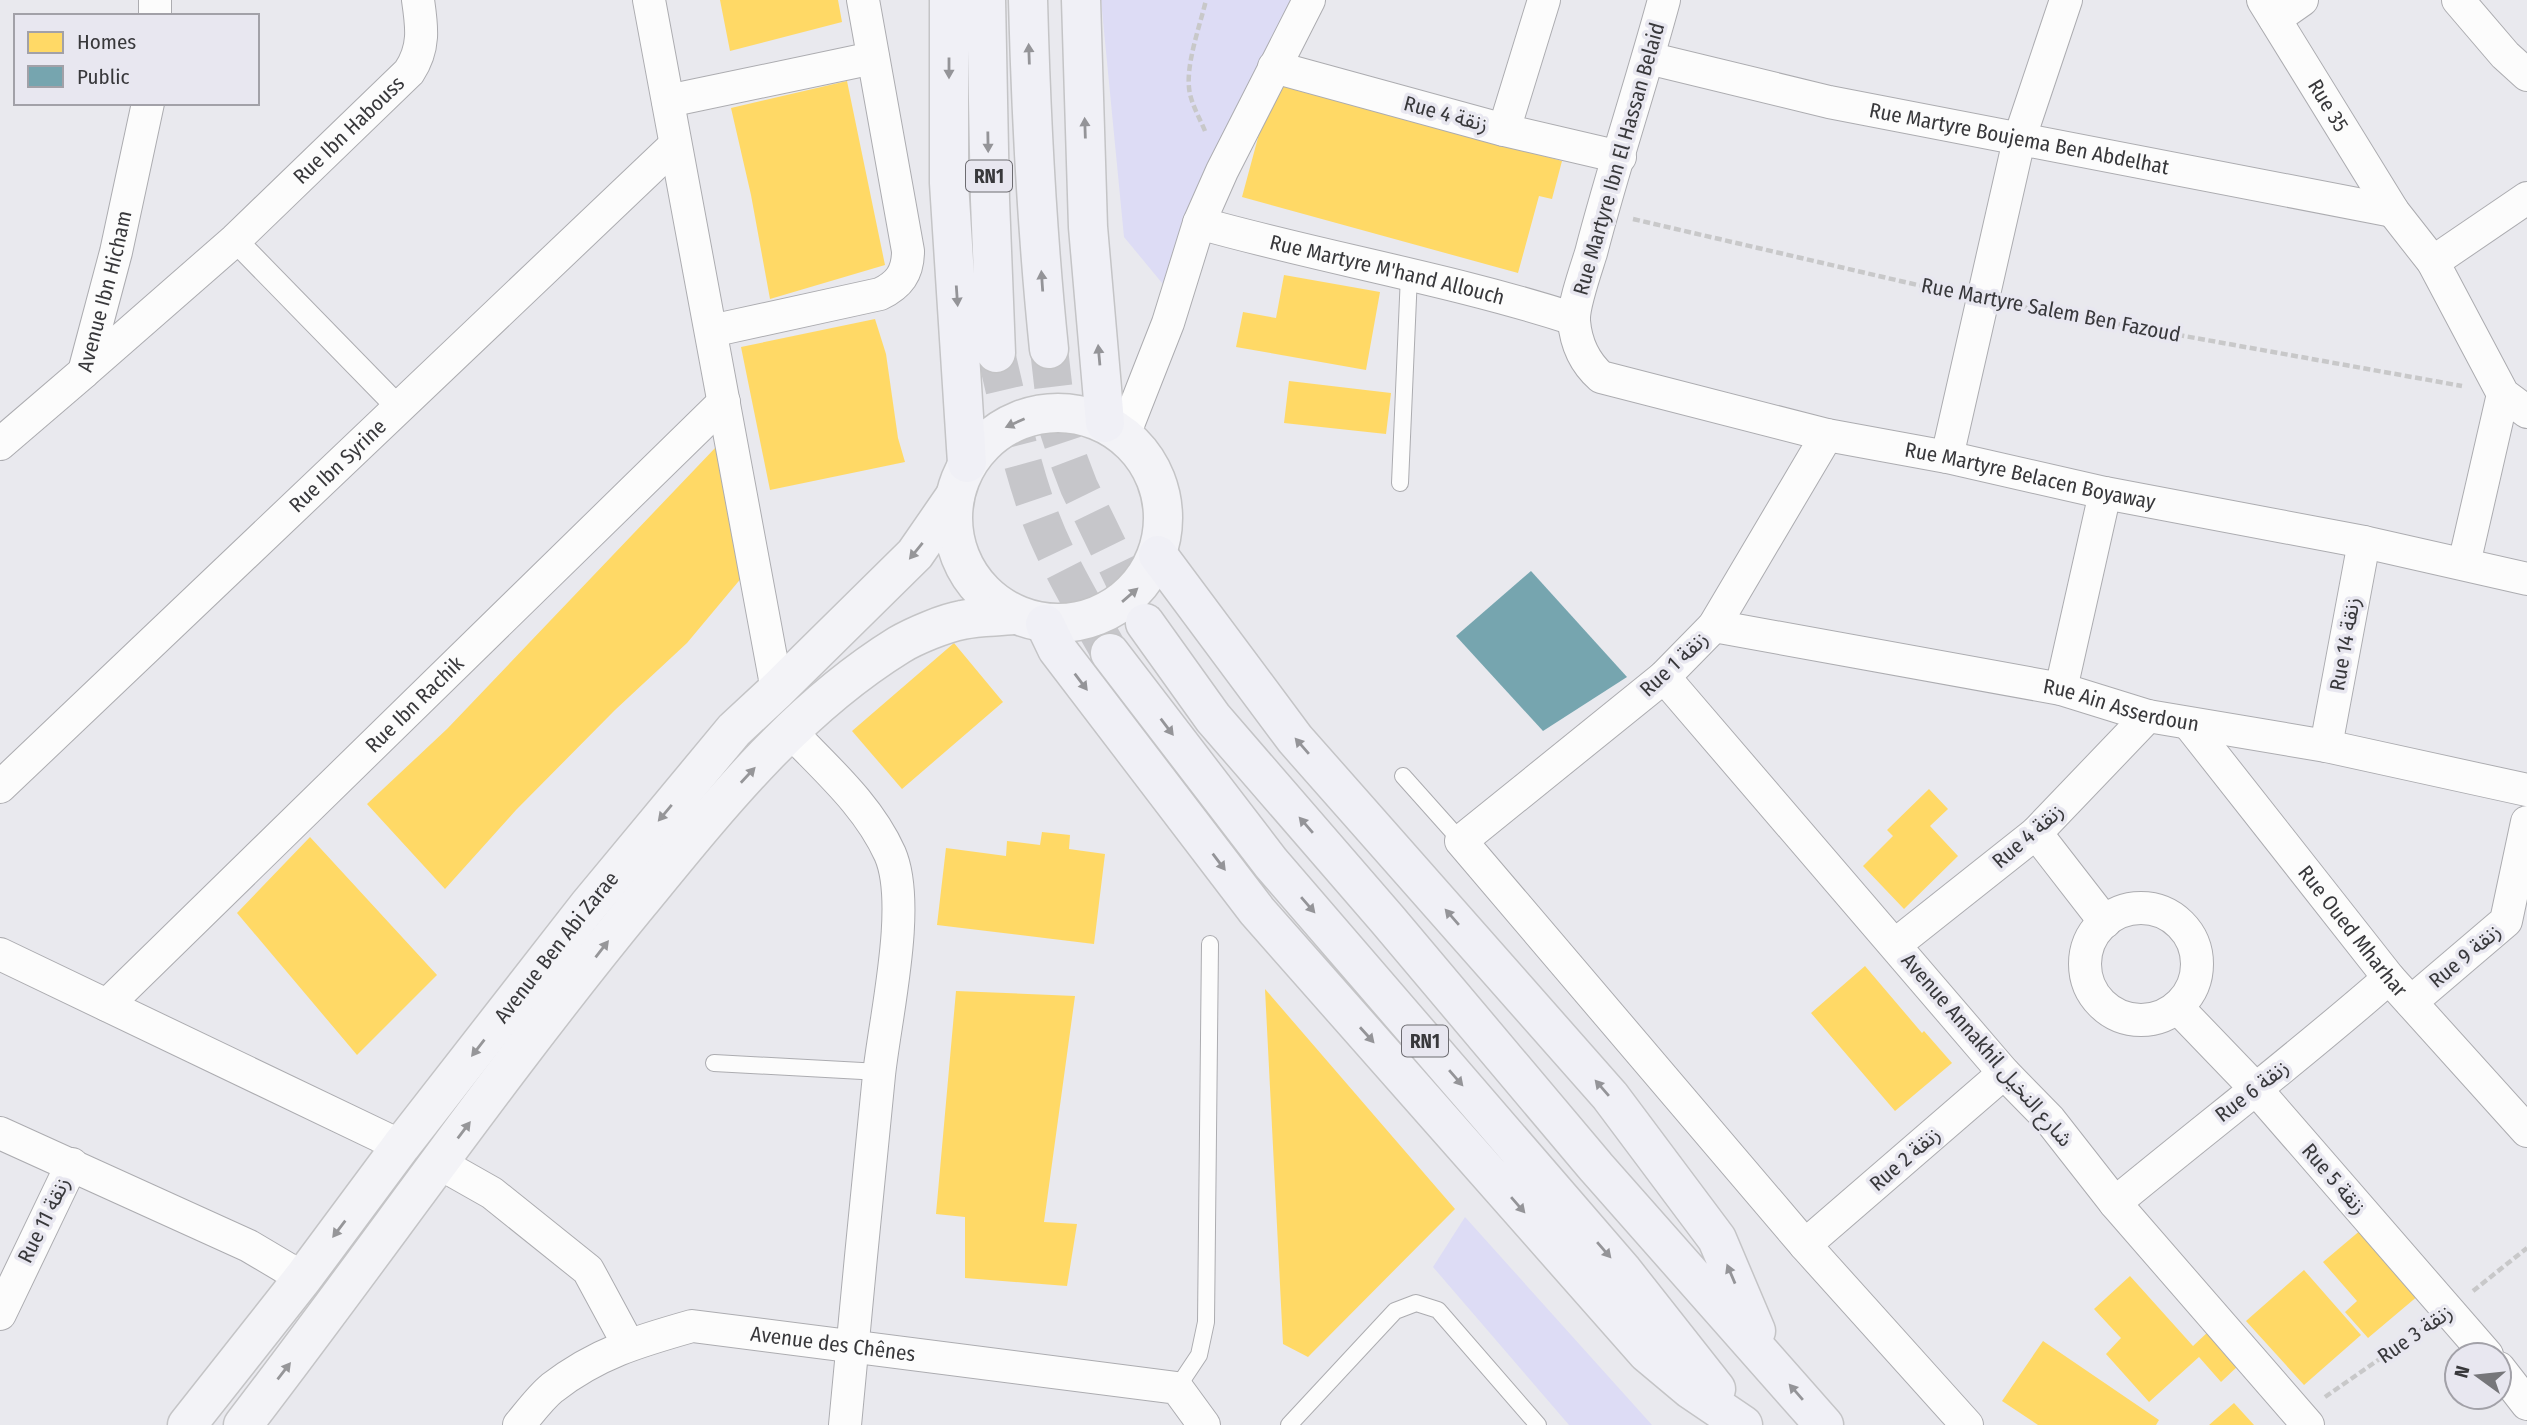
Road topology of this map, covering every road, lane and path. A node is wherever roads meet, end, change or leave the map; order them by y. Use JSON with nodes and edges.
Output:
{"nodes":[{"id":1,"x":418,"y":0,"type":"edge"},
{"id":2,"x":649,"y":0,"type":"edge"},
{"id":3,"x":863,"y":0,"type":"edge"},
{"id":4,"x":949,"y":0,"type":"edge"},
{"id":5,"x":986,"y":0,"type":"edge"},
{"id":6,"x":1028,"y":0,"type":"edge"},
{"id":7,"x":1081,"y":0,"type":"edge"},
{"id":8,"x":1206,"y":0,"type":"edge"},
{"id":9,"x":1309,"y":0,"type":"edge"},
{"id":10,"x":1544,"y":0,"type":"edge"},
{"id":11,"x":1664,"y":0,"type":"edge"},
{"id":12,"x":2066,"y":0,"type":"edge"},
{"id":13,"x":2302,"y":0,"type":"edge"},
{"id":14,"x":2458,"y":0,"type":"edge"},
{"id":15,"x":2269,"y":9,"type":"edge"},
{"id":16,"x":873,"y":58,"type":"junction"},
{"id":17,"x":1648,"y":58,"type":"junction"},
{"id":18,"x":1274,"y":67,"type":"junction"},
{"id":19,"x":2527,"y":75,"type":"edge"},
{"id":20,"x":668,"y":101,"type":"junction"},
{"id":21,"x":148,"y":105,"type":"edge"},
{"id":22,"x":1504,"y":130,"type":"junction"},
{"id":23,"x":2019,"y":140,"type":"junction"},
{"id":24,"x":675,"y":145,"type":"junction"},
{"id":25,"x":1620,"y":157,"type":"junction"},
{"id":26,"x":1222,"y":171,"type":"junction"},
{"id":27,"x":2527,"y":198,"type":"edge"},
{"id":28,"x":2393,"y":211,"type":"junction"},
{"id":29,"x":1602,"y":212,"type":"junction"},
{"id":30,"x":1199,"y":223,"type":"junction"},
{"id":31,"x":235,"y":240,"type":"junction"},
{"id":32,"x":2433,"y":262,"type":"junction"},
{"id":33,"x":1409,"y":275,"type":"junction"},
{"id":34,"x":1982,"y":300,"type":"junction"},
{"id":35,"x":1574,"y":318,"type":"junction"},
{"id":36,"x":710,"y":331,"type":"junction"},
{"id":37,"x":1049,"y":349,"type":"tunnel mouth"},
{"id":38,"x":996,"y":353,"type":"tunnel mouth"},
{"id":39,"x":84,"y":372,"type":"junction"},
{"id":40,"x":724,"y":402,"type":"junction"},
{"id":41,"x":2515,"y":403,"type":"edge"},
{"id":42,"x":398,"y":408,"type":"junction"},
{"id":43,"x":1114,"y":429,"type":"junction"},
{"id":44,"x":1827,"y":435,"type":"junction"},
{"id":45,"x":0,"y":444,"type":"edge"},
{"id":46,"x":1947,"y":457,"type":"junction"},
{"id":47,"x":961,"y":479,"type":"junction"},
{"id":48,"x":1400,"y":483,"type":"dead end"},
{"id":49,"x":2105,"y":493,"type":"junction"},
{"id":50,"x":2364,"y":542,"type":"junction"},
{"id":51,"x":1158,"y":555,"type":"junction"},
{"id":52,"x":2464,"y":564,"type":"junction"},
{"id":53,"x":2527,"y":579,"type":"edge"},
{"id":54,"x":1030,"y":620,"type":"junction"},
{"id":55,"x":1145,"y":623,"type":"tunnel mouth"},
{"id":56,"x":1714,"y":626,"type":"junction"},
{"id":57,"x":1110,"y":653,"type":"tunnel mouth"},
{"id":58,"x":1664,"y":677,"type":"junction"},
{"id":59,"x":2062,"y":689,"type":"junction"},
{"id":60,"x":777,"y":691,"type":"junction"},
{"id":61,"x":2148,"y":716,"type":"junction"},
{"id":62,"x":2189,"y":724,"type":"junction"},
{"id":63,"x":790,"y":731,"type":"junction"},
{"id":64,"x":2326,"y":747,"type":"junction"},
{"id":65,"x":1403,"y":776,"type":"dead end"},
{"id":66,"x":0,"y":787,"type":"edge"},
{"id":67,"x":2527,"y":790,"type":"edge"},
{"id":68,"x":2527,"y":822,"type":"edge"},
{"id":69,"x":2036,"y":833,"type":"junction"},
{"id":70,"x":1461,"y":841,"type":"junction"},
{"id":71,"x":2105,"y":922,"type":"junction"},
{"id":72,"x":2517,"y":923,"type":"edge"},
{"id":73,"x":1210,"y":944,"type":"dead end"},
{"id":74,"x":1896,"y":944,"type":"junction"},
{"id":75,"x":0,"y":954,"type":"edge"},
{"id":76,"x":2389,"y":978,"type":"junction"},
{"id":77,"x":2411,"y":1002,"type":"junction"},
{"id":78,"x":107,"y":1005,"type":"junction"},
{"id":79,"x":2177,"y":1007,"type":"junction"},
{"id":80,"x":715,"y":1063,"type":"dead end"},
{"id":81,"x":880,"y":1072,"type":"junction"},
{"id":82,"x":2004,"y":1073,"type":"junction"},
{"id":83,"x":2255,"y":1088,"type":"junction"},
{"id":84,"x":2527,"y":1131,"type":"edge"},
{"id":85,"x":0,"y":1133,"type":"edge"},
{"id":86,"x":401,"y":1146,"type":"junction"},
{"id":87,"x":439,"y":1163,"type":"junction"},
{"id":88,"x":72,"y":1164,"type":"junction"},
{"id":89,"x":2115,"y":1203,"type":"junction"},
{"id":90,"x":1805,"y":1244,"type":"junction"},
{"id":91,"x":2527,"y":1248,"type":"edge"},
{"id":92,"x":303,"y":1278,"type":"junction"},
{"id":93,"x":2448,"y":1311,"type":"junction"},
{"id":94,"x":0,"y":1314,"type":"edge"},
{"id":95,"x":2475,"y":1341,"type":"edge"},
{"id":96,"x":628,"y":1344,"type":"junction"},
{"id":97,"x":852,"y":1346,"type":"junction"},
{"id":98,"x":1768,"y":1359,"type":"junction"},
{"id":99,"x":2513,"y":1386,"type":"edge"},
{"id":100,"x":1177,"y":1388,"type":"junction"},
{"id":101,"x":2527,"y":1404,"type":"edge"},
{"id":102,"x":2303,"y":1420,"type":"edge"},
{"id":103,"x":187,"y":1425,"type":"edge"},
{"id":104,"x":243,"y":1425,"type":"edge"},
{"id":105,"x":519,"y":1425,"type":"edge"},
{"id":106,"x":845,"y":1425,"type":"edge"},
{"id":107,"x":1204,"y":1425,"type":"edge"},
{"id":108,"x":1289,"y":1425,"type":"edge"},
{"id":109,"x":1538,"y":1425,"type":"edge"},
{"id":110,"x":1744,"y":1425,"type":"edge"},
{"id":111,"x":1824,"y":1425,"type":"edge"},
{"id":112,"x":1967,"y":1425,"type":"edge"}],
"edges":[{"from":1,"to":31,"type":"street","name":"Rue Ibn Habouss"},
{"from":2,"to":20,"type":"street"},
{"from":3,"to":16,"type":"street"},
{"from":4,"to":47,"type":"highway","one_way":true},
{"from":5,"to":38,"type":"highway","number":"RN1","one_way":true},
{"from":37,"to":6,"type":"highway","number":"RN1","one_way":true},
{"from":43,"to":7,"type":"highway","one_way":true},
{"from":8,"to":26,"type":"path"},
{"from":9,"to":18,"type":"street"},
{"from":10,"to":22,"type":"street"},
{"from":11,"to":17,"type":"street","name":"Rue Martyre Ibn El Hassan Belaid"},
{"from":12,"to":23,"type":"street"},
{"from":13,"to":15,"type":"street"},
{"from":14,"to":19,"type":"street"},
{"from":15,"to":28,"type":"street","name":"Rue 35"},
{"from":16,"to":20,"type":"street"},
{"from":16,"to":36,"type":"street"},
{"from":17,"to":23,"type":"street","name":"Rue Martyre Boujema Ben Abdelhat"},
{"from":17,"to":25,"type":"street","name":"Rue Martyre Ibn El Hassan Belaid"},
{"from":18,"to":22,"type":"street","name":"Rue 4 زنقة"},
{"from":18,"to":26,"type":"street"},
{"from":20,"to":24,"type":"street"},
{"from":21,"to":39,"type":"street","name":"Avenue Ibn Hicham"},
{"from":22,"to":25,"type":"street","name":"Rue 4 زنقة"},
{"from":23,"to":28,"type":"street","name":"Rue Martyre Boujema Ben Abdelhat"},
{"from":23,"to":34,"type":"street"},
{"from":24,"to":36,"type":"street"},
{"from":24,"to":42,"type":"street","name":"Rue Ibn Syrine"},
{"from":25,"to":29,"type":"street","name":"Rue Martyre Ibn El Hassan Belaid"},
{"from":26,"to":30,"type":"street"},
{"from":27,"to":32,"type":"street"},
{"from":28,"to":32,"type":"street","name":"Rue 35"},
{"from":29,"to":34,"type":"path","name":"Rue Martyre Salem Ben Fazoud"},
{"from":29,"to":35,"type":"street","name":"Rue Martyre Ibn El Hassan Belaid"},
{"from":30,"to":33,"type":"street","name":"Rue Martyre M'hand Allouch"},
{"from":30,"to":43,"type":"street"},
{"from":31,"to":39,"type":"street","name":"Rue Ibn Habouss"},
{"from":31,"to":42,"type":"street"},
{"from":32,"to":41,"type":"street","name":"Rue 35"},
{"from":33,"to":35,"type":"street","name":"Rue Martyre M'hand Allouch"},
{"from":33,"to":48,"type":"lane"},
{"from":34,"to":41,"type":"path","name":"Rue Martyre Salem Ben Fazoud"},
{"from":34,"to":46,"type":"street"},
{"from":35,"to":44,"type":"street","name":"Rue Martyre Belacen Boyaway"},
{"from":36,"to":40,"type":"street"},
{"from":39,"to":45,"type":"street","name":"Avenue Ibn Hicham"},
{"from":40,"to":60,"type":"street"},
{"from":40,"to":78,"type":"street","name":"Rue Ibn Rachik"},
{"from":41,"to":52,"type":"street"},
{"from":42,"to":66,"type":"street","name":"Rue Ibn Syrine"},
{"from":43,"to":47,"type":"main road","one_way":true},
{"from":43,"to":51,"type":"main road"},
{"from":44,"to":46,"type":"street","name":"Rue Martyre Belacen Boyaway"},
{"from":44,"to":56,"type":"street","name":"Rue 1 زنقة"},
{"from":46,"to":49,"type":"street","name":"Rue Martyre Belacen Boyaway"},
{"from":47,"to":54,"type":"main road"},
{"from":47,"to":60,"type":"main road","name":"Avenue Ben Abi Zarae","one_way":true},
{"from":49,"to":50,"type":"street","name":"Rue Martyre Belacen Boyaway"},
{"from":49,"to":59,"type":"street"},
{"from":50,"to":52,"type":"street","name":"Rue Martyre Belacen Boyaway"},
{"from":50,"to":64,"type":"street","name":"Rue 14 زنقة"},
{"from":54,"to":51,"type":"main road","one_way":true},
{"from":98,"to":51,"type":"highway","one_way":true},
{"from":52,"to":53,"type":"street","name":"Rue Martyre Belacen Boyaway"},
{"from":54,"to":63,"type":"main road","name":"Avenue Ben Abi Zarae"},
{"from":54,"to":110,"type":"highway","one_way":true},
{"from":98,"to":55,"type":"highway","number":"RN1","one_way":true},
{"from":56,"to":58,"type":"street","name":"Rue 1 زنقة"},
{"from":56,"to":59,"type":"street","name":"Rue Ain Asserdoun"},
{"from":57,"to":110,"type":"highway","number":"RN1","one_way":true},
{"from":58,"to":70,"type":"street","name":"Rue 1 زنقة"},
{"from":58,"to":74,"type":"street","name":"Avenue Annakhil شارع النخيل"},
{"from":59,"to":61,"type":"street","name":"Rue Ain Asserdoun"},
{"from":60,"to":86,"type":"main road","name":"Avenue Ben Abi Zarae","one_way":true},
{"from":61,"to":62,"type":"street","name":"Rue Ain Asserdoun"},
{"from":61,"to":69,"type":"street","name":"Rue 4 زنقة"},
{"from":62,"to":64,"type":"street","name":"Rue Ain Asserdoun"},
{"from":62,"to":76,"type":"street","name":"Rue Oued Mharhar"},
{"from":63,"to":81,"type":"street"},
{"from":87,"to":63,"type":"main road","name":"Avenue Ben Abi Zarae","one_way":true},
{"from":64,"to":67,"type":"street","name":"Rue Ain Asserdoun"},
{"from":65,"to":70,"type":"lane"},
{"from":68,"to":72,"type":"street","name":"Rue 9 زنقة"},
{"from":69,"to":71,"type":"street"},
{"from":69,"to":74,"type":"street","name":"Rue 4 زنقة"},
{"from":70,"to":90,"type":"street"},
{"from":71,"to":79,"type":"street"},
{"from":71,"to":79,"type":"street"},
{"from":72,"to":77,"type":"street","name":"Rue 9 زنقة"},
{"from":73,"to":100,"type":"lane"},
{"from":74,"to":82,"type":"street","name":"Avenue Annakhil شارع النخيل"},
{"from":75,"to":78,"type":"street"},
{"from":76,"to":77,"type":"street","name":"Rue Oued Mharhar"},
{"from":76,"to":83,"type":"street","name":"Rue 6 زنقة"},
{"from":77,"to":84,"type":"street","name":"Rue Oued Mharhar"},
{"from":78,"to":86,"type":"street"},
{"from":79,"to":83,"type":"street","name":"Rue 5 زنقة"},
{"from":80,"to":81,"type":"lane"},
{"from":81,"to":97,"type":"street"},
{"from":82,"to":89,"type":"street","name":"Avenue Annakhil شارع النخيل"},
{"from":82,"to":90,"type":"street","name":"Rue 2 زنقة"},
{"from":83,"to":89,"type":"street","name":"Rue 6 زنقة"},
{"from":83,"to":93,"type":"street","name":"Rue 5 زنقة"},
{"from":85,"to":88,"type":"street"},
{"from":86,"to":92,"type":"main road","name":"Avenue Ben Abi Zarae","one_way":true},
{"from":87,"to":96,"type":"street"},
{"from":104,"to":87,"type":"main road","name":"Avenue Ben Abi Zarae","one_way":true},
{"from":88,"to":92,"type":"street"},
{"from":88,"to":94,"type":"street","name":"Rue 11 زنقة"},
{"from":89,"to":102,"type":"street","name":"Avenue Annakhil شارع النخيل"},
{"from":90,"to":112,"type":"street"},
{"from":91,"to":93,"type":"path","name":"Rue 3 زنقة"},
{"from":92,"to":103,"type":"main road","name":"Avenue Ben Abi Zarae"},
{"from":93,"to":95,"type":"street","name":"Rue 5 زنقة"},
{"from":93,"to":102,"type":"path","name":"Rue 3 زنقة"},
{"from":96,"to":97,"type":"street","name":"Avenue des Chênes"},
{"from":96,"to":105,"type":"street","name":"Avenue des Chênes"},
{"from":97,"to":100,"type":"street","name":"Avenue des Chênes"},
{"from":97,"to":106,"type":"street"},
{"from":111,"to":98,"type":"highway","number":"RN1","one_way":true},
{"from":99,"to":101,"type":"street"},
{"from":100,"to":107,"type":"street"},
{"from":108,"to":109,"type":"lane"}]}
